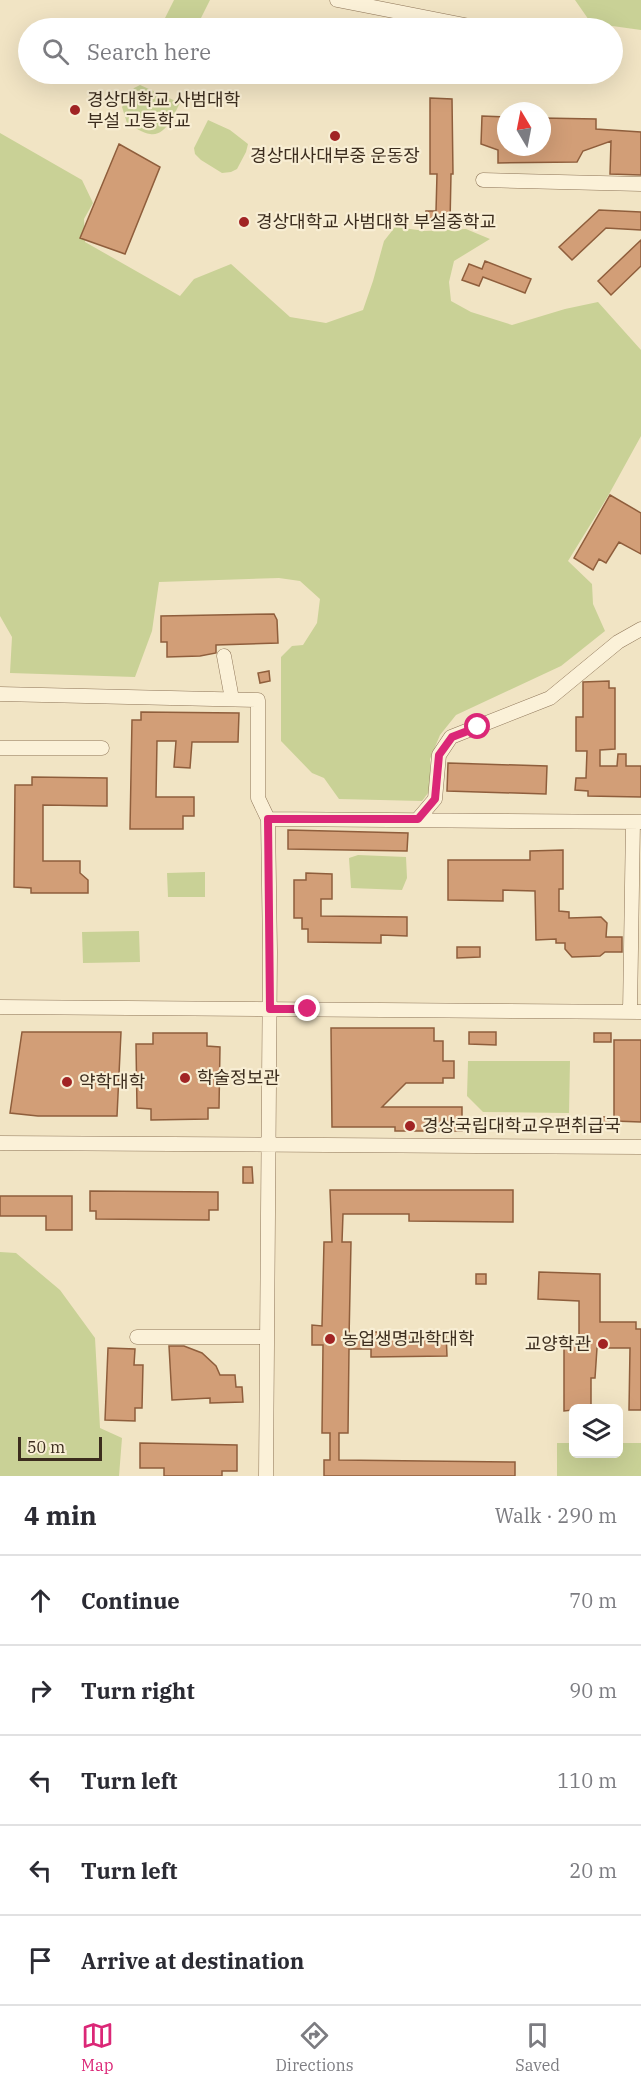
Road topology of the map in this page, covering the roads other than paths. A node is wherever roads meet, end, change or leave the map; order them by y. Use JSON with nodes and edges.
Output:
{"nodes":[{"id":1,"x":337,"y":0,"type":"edge"},
{"id":2,"x":429,"y":18,"type":"edge"},
{"id":3,"x":483,"y":180,"type":"dead end"},
{"id":4,"x":641,"y":184,"type":"edge"},
{"id":5,"x":641,"y":629,"type":"edge"},
{"id":6,"x":224,"y":656,"type":"dead end"},
{"id":7,"x":0,"y":694,"type":"edge"},
{"id":8,"x":232,"y":699,"type":"junction"},
{"id":9,"x":0,"y":748,"type":"edge"},
{"id":10,"x":102,"y":748,"type":"dead end"},
{"id":11,"x":268,"y":819,"type":"junction"},
{"id":12,"x":418,"y":819,"type":"junction"},
{"id":13,"x":637,"y":822,"type":"edge"},
{"id":14,"x":0,"y":1007,"type":"edge"},
{"id":15,"x":270,"y":1009,"type":"junction"},
{"id":16,"x":635,"y":1012,"type":"edge"},
{"id":17,"x":0,"y":1143,"type":"edge"},
{"id":18,"x":269,"y":1146,"type":"junction"},
{"id":19,"x":641,"y":1147,"type":"edge"},
{"id":20,"x":137,"y":1337,"type":"dead end"},
{"id":21,"x":267,"y":1337,"type":"junction"},
{"id":22,"x":266,"y":1476,"type":"edge"}],
"edges":[{"from":1,"to":2,"type":"street"},
{"from":3,"to":4,"type":"street"},
{"from":5,"to":12,"type":"street"},
{"from":6,"to":8,"type":"street"},
{"from":7,"to":8,"type":"street"},
{"from":8,"to":11,"type":"street"},
{"from":9,"to":10,"type":"street"},
{"from":11,"to":12,"type":"street"},
{"from":11,"to":15,"type":"street"},
{"from":12,"to":13,"type":"street"},
{"from":13,"to":16,"type":"street"},
{"from":14,"to":15,"type":"street"},
{"from":15,"to":16,"type":"street"},
{"from":15,"to":18,"type":"street"},
{"from":17,"to":18,"type":"street"},
{"from":18,"to":19,"type":"street"},
{"from":18,"to":21,"type":"street"},
{"from":20,"to":21,"type":"street"},
{"from":21,"to":22,"type":"street"}]}
